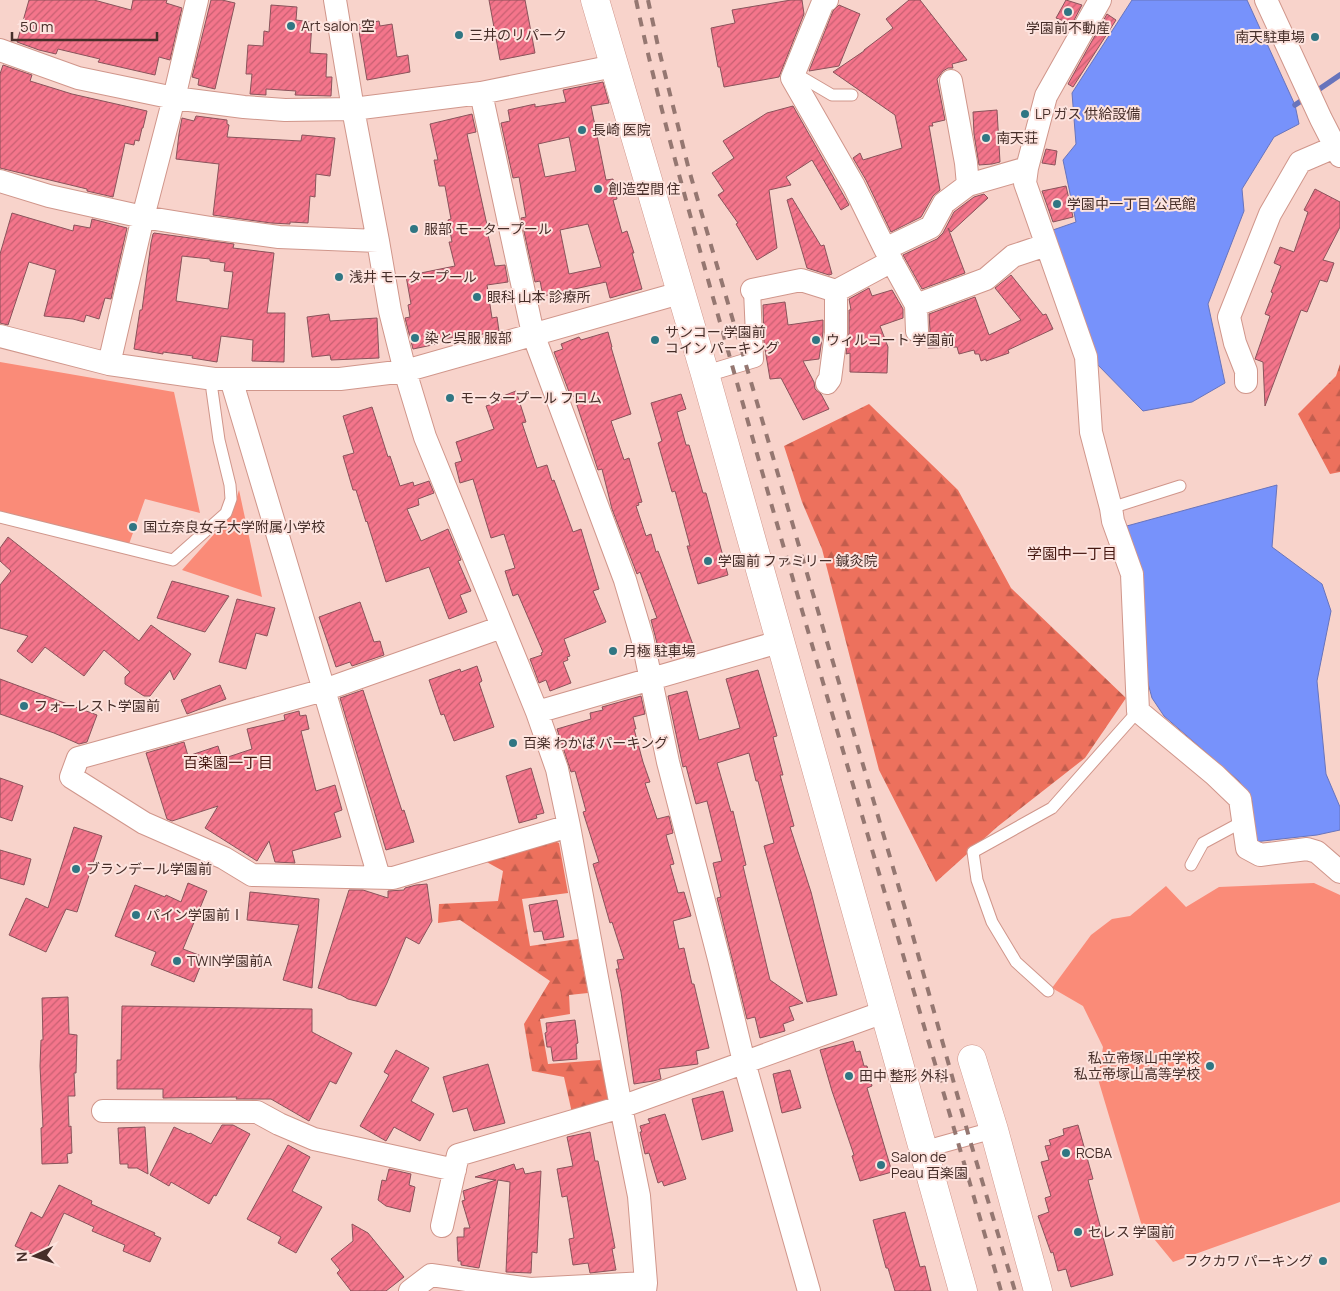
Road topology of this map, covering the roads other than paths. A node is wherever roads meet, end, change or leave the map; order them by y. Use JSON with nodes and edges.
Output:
{"nodes":[{"id":1,"x":196,"y":0,"type":"edge"},
{"id":2,"x":334,"y":0,"type":"edge"},
{"id":3,"x":595,"y":0,"type":"edge"},
{"id":4,"x":827,"y":0,"type":"edge"},
{"id":5,"x":1100,"y":0,"type":"edge"},
{"id":6,"x":1266,"y":0,"type":"edge"},
{"id":7,"x":0,"y":50,"type":"edge"},
{"id":8,"x":614,"y":66,"type":"junction"},
{"id":9,"x":792,"y":78,"type":"junction"},
{"id":10,"x":951,"y":81,"type":"dead end"},
{"id":11,"x":481,"y":93,"type":"junction"},
{"id":12,"x":852,"y":95,"type":"dead end"},
{"id":13,"x":174,"y":98,"type":"junction"},
{"id":14,"x":353,"y":109,"type":"junction"},
{"id":15,"x":1337,"y":151,"type":"edge"},
{"id":16,"x":1028,"y":168,"type":"junction"},
{"id":17,"x":0,"y":181,"type":"edge"},
{"id":18,"x":968,"y":185,"type":"junction"},
{"id":19,"x":143,"y":217,"type":"junction"},
{"id":20,"x":378,"y":241,"type":"junction"},
{"id":21,"x":1046,"y":245,"type":"junction"},
{"id":22,"x":889,"y":255,"type":"junction"},
{"id":23,"x":752,"y":290,"type":"joint"},
{"id":24,"x":836,"y":291,"type":"junction"},
{"id":25,"x":680,"y":293,"type":"junction"},
{"id":26,"x":916,"y":305,"type":"junction"},
{"id":27,"x":918,"y":332,"type":"dead end"},
{"id":28,"x":836,"y":333,"type":"junction"},
{"id":29,"x":533,"y":334,"type":"junction"},
{"id":30,"x":0,"y":336,"type":"edge"},
{"id":31,"x":847,"y":357,"type":"dead end"},
{"id":32,"x":109,"y":364,"type":"junction"},
{"id":33,"x":405,"y":371,"type":"junction"},
{"id":34,"x":705,"y":374,"type":"junction"},
{"id":35,"x":222,"y":379,"type":"junction"},
{"id":36,"x":1246,"y":382,"type":"dead end"},
{"id":37,"x":827,"y":383,"type":"dead end"},
{"id":38,"x":1180,"y":486,"type":"dead end"},
{"id":39,"x":1111,"y":508,"type":"junction"},
{"id":40,"x":0,"y":517,"type":"edge"},
{"id":41,"x":502,"y":627,"type":"junction"},
{"id":42,"x":779,"y":642,"type":"junction"},
{"id":43,"x":651,"y":680,"type":"junction"},
{"id":44,"x":324,"y":690,"type":"junction"},
{"id":45,"x":1138,"y":710,"type":"junction"},
{"id":46,"x":537,"y":712,"type":"junction"},
{"id":47,"x":1242,"y":822,"type":"junction"},
{"id":48,"x":569,"y":826,"type":"junction"},
{"id":49,"x":1191,"y":865,"type":"dead end"},
{"id":50,"x":1340,"y":872,"type":"edge"},
{"id":51,"x":379,"y":877,"type":"junction"},
{"id":52,"x":1048,"y":991,"type":"dead end"},
{"id":53,"x":884,"y":1012,"type":"junction"},
{"id":54,"x":972,"y":1059,"type":"dead end"},
{"id":55,"x":744,"y":1062,"type":"junction"},
{"id":56,"x":621,"y":1107,"type":"junction"},
{"id":57,"x":103,"y":1111,"type":"dead end"},
{"id":58,"x":994,"y":1130,"type":"junction"},
{"id":59,"x":922,"y":1150,"type":"junction"},
{"id":60,"x":455,"y":1170,"type":"junction"},
{"id":61,"x":442,"y":1226,"type":"dead end"},
{"id":62,"x":645,"y":1287,"type":"edge"},
{"id":63,"x":410,"y":1291,"type":"edge"},
{"id":64,"x":808,"y":1291,"type":"edge"},
{"id":65,"x":963,"y":1291,"type":"edge"},
{"id":66,"x":1038,"y":1291,"type":"edge"}],
"edges":[{"from":1,"to":13,"type":"street"},
{"from":2,"to":14,"type":"street"},
{"from":3,"to":8,"type":"street"},
{"from":4,"to":9,"type":"street"},
{"from":5,"to":16,"type":"street"},
{"from":6,"to":15,"type":"street"},
{"from":7,"to":13,"type":"street"},
{"from":8,"to":11,"type":"street"},
{"from":8,"to":25,"type":"street"},
{"from":9,"to":12,"type":"lane"},
{"from":9,"to":22,"type":"street"},
{"from":10,"to":18,"type":"street"},
{"from":11,"to":14,"type":"street"},
{"from":11,"to":29,"type":"street"},
{"from":13,"to":14,"type":"street"},
{"from":13,"to":19,"type":"street"},
{"from":14,"to":20,"type":"street"},
{"from":15,"to":36,"type":"street"},
{"from":16,"to":18,"type":"street"},
{"from":16,"to":21,"type":"street"},
{"from":17,"to":19,"type":"street"},
{"from":18,"to":22,"type":"street"},
{"from":19,"to":20,"type":"street"},
{"from":19,"to":32,"type":"street"},
{"from":20,"to":33,"type":"street"},
{"from":21,"to":26,"type":"street"},
{"from":21,"to":39,"type":"street"},
{"from":22,"to":24,"type":"street"},
{"from":22,"to":26,"type":"street"},
{"from":23,"to":24,"type":"street"},
{"from":23,"to":34,"type":"street"},
{"from":24,"to":28,"type":"street"},
{"from":25,"to":29,"type":"street"},
{"from":25,"to":34,"type":"street"},
{"from":26,"to":27,"type":"street"},
{"from":28,"to":31,"type":"street"},
{"from":28,"to":37,"type":"street"},
{"from":29,"to":33,"type":"street"},
{"from":29,"to":43,"type":"street"},
{"from":30,"to":32,"type":"street"},
{"from":32,"to":35,"type":"street"},
{"from":33,"to":35,"type":"street"},
{"from":33,"to":41,"type":"street"},
{"from":34,"to":42,"type":"street"},
{"from":35,"to":40,"type":"lane"},
{"from":35,"to":44,"type":"street"},
{"from":38,"to":39,"type":"lane"},
{"from":39,"to":45,"type":"street"},
{"from":41,"to":44,"type":"street"},
{"from":41,"to":46,"type":"street"},
{"from":42,"to":43,"type":"street"},
{"from":42,"to":53,"type":"street"},
{"from":43,"to":46,"type":"street"},
{"from":43,"to":55,"type":"street"},
{"from":44,"to":51,"type":"street"},
{"from":44,"to":51,"type":"street"},
{"from":45,"to":47,"type":"street"},
{"from":45,"to":52,"type":"lane"},
{"from":46,"to":48,"type":"street"},
{"from":47,"to":49,"type":"lane"},
{"from":47,"to":50,"type":"street"},
{"from":48,"to":51,"type":"street"},
{"from":48,"to":56,"type":"street"},
{"from":53,"to":55,"type":"street"},
{"from":53,"to":59,"type":"street"},
{"from":54,"to":58,"type":"street"},
{"from":55,"to":56,"type":"street"},
{"from":55,"to":64,"type":"street"},
{"from":56,"to":60,"type":"street"},
{"from":56,"to":62,"type":"street"},
{"from":57,"to":60,"type":"street"},
{"from":58,"to":59,"type":"street"},
{"from":58,"to":66,"type":"street"},
{"from":59,"to":65,"type":"street"},
{"from":60,"to":61,"type":"street"},
{"from":62,"to":63,"type":"street"}]}
